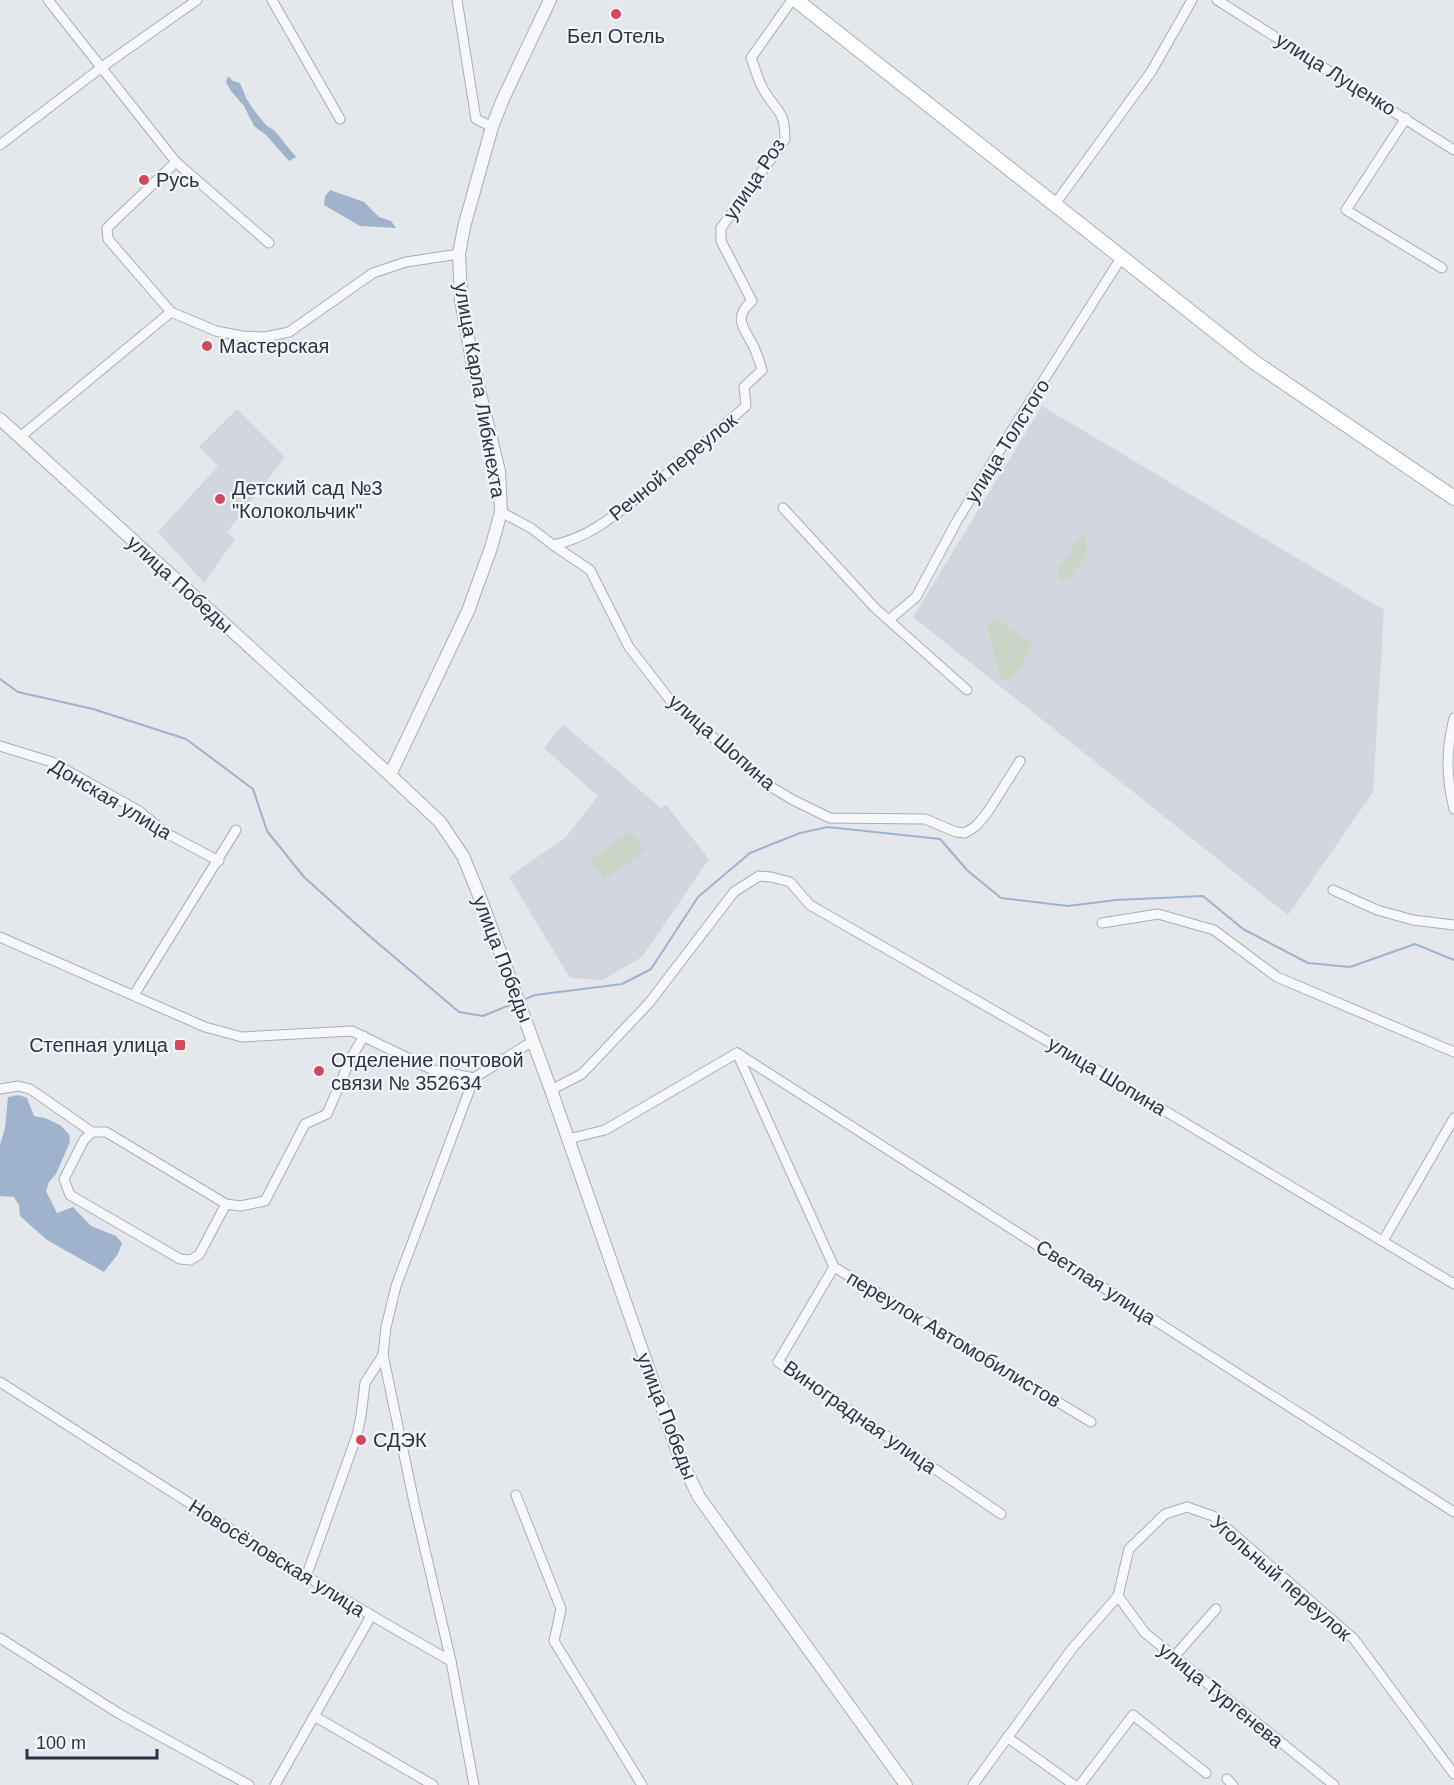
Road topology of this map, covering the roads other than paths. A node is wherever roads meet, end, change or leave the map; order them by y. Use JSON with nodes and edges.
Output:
{"nodes":[{"id":1,"x":48,"y":0,"type":"edge"},
{"id":2,"x":197,"y":0,"type":"edge"},
{"id":3,"x":272,"y":0,"type":"edge"},
{"id":4,"x":457,"y":0,"type":"edge"},
{"id":5,"x":550,"y":0,"type":"edge"},
{"id":6,"x":792,"y":0,"type":"edge"},
{"id":7,"x":796,"y":0,"type":"edge"},
{"id":8,"x":1192,"y":0,"type":"edge"},
{"id":9,"x":1217,"y":0,"type":"edge"},
{"id":10,"x":102,"y":68,"type":"junction"},
{"id":11,"x":1406,"y":118,"type":"junction"},
{"id":12,"x":340,"y":119,"type":"dead end"},
{"id":13,"x":492,"y":127,"type":"junction"},
{"id":14,"x":0,"y":145,"type":"edge"},
{"id":15,"x":1454,"y":150,"type":"edge"},
{"id":16,"x":176,"y":162,"type":"junction"},
{"id":17,"x":1054,"y":204,"type":"junction"},
{"id":18,"x":269,"y":243,"type":"dead end"},
{"id":19,"x":459,"y":254,"type":"junction"},
{"id":20,"x":1121,"y":258,"type":"junction"},
{"id":21,"x":1442,"y":268,"type":"dead end"},
{"id":22,"x":752,"y":301,"type":"joint"},
{"id":23,"x":171,"y":312,"type":"junction"},
{"id":24,"x":0,"y":419,"type":"edge"},
{"id":25,"x":20,"y":437,"type":"junction"},
{"id":26,"x":1454,"y":498,"type":"edge"},
{"id":27,"x":783,"y":508,"type":"dead end"},
{"id":28,"x":501,"y":512,"type":"junction"},
{"id":29,"x":553,"y":546,"type":"junction"},
{"id":30,"x":890,"y":619,"type":"junction"},
{"id":31,"x":967,"y":690,"type":"dead end"},
{"id":32,"x":1454,"y":718,"type":"edge"},
{"id":33,"x":0,"y":746,"type":"edge"},
{"id":34,"x":1020,"y":761,"type":"dead end"},
{"id":35,"x":390,"y":775,"type":"junction"},
{"id":36,"x":1454,"y":808,"type":"edge"},
{"id":37,"x":236,"y":830,"type":"dead end"},
{"id":38,"x":219,"y":861,"type":"junction"},
{"id":39,"x":1333,"y":890,"type":"dead end"},
{"id":40,"x":1102,"y":923,"type":"dead end"},
{"id":41,"x":1454,"y":926,"type":"edge"},
{"id":42,"x":0,"y":937,"type":"edge"},
{"id":43,"x":134,"y":995,"type":"junction"},
{"id":44,"x":364,"y":1036,"type":"junction"},
{"id":45,"x":533,"y":1041,"type":"junction"},
{"id":46,"x":1454,"y":1052,"type":"edge"},
{"id":47,"x":737,"y":1053,"type":"junction"},
{"id":48,"x":474,"y":1078,"type":"junction"},
{"id":49,"x":0,"y":1089,"type":"edge"},
{"id":50,"x":551,"y":1090,"type":"junction"},
{"id":51,"x":1454,"y":1118,"type":"edge"},
{"id":52,"x":92,"y":1132,"type":"junction"},
{"id":53,"x":568,"y":1139,"type":"junction"},
{"id":54,"x":226,"y":1204,"type":"junction"},
{"id":55,"x":1383,"y":1241,"type":"junction"},
{"id":56,"x":834,"y":1267,"type":"junction"},
{"id":57,"x":1454,"y":1284,"type":"edge"},
{"id":58,"x":383,"y":1355,"type":"junction"},
{"id":59,"x":0,"y":1382,"type":"edge"},
{"id":60,"x":1091,"y":1422,"type":"dead end"},
{"id":61,"x":516,"y":1494,"type":"dead end"},
{"id":62,"x":1454,"y":1512,"type":"edge"},
{"id":63,"x":1002,"y":1514,"type":"dead end"},
{"id":64,"x":306,"y":1576,"type":"junction"},
{"id":65,"x":1118,"y":1596,"type":"junction"},
{"id":66,"x":1216,"y":1609,"type":"dead end"},
{"id":67,"x":371,"y":1616,"type":"junction"},
{"id":68,"x":0,"y":1638,"type":"edge"},
{"id":69,"x":1173,"y":1658,"type":"junction"},
{"id":70,"x":451,"y":1661,"type":"junction"},
{"id":71,"x":314,"y":1716,"type":"junction"},
{"id":72,"x":1007,"y":1737,"type":"junction"},
{"id":73,"x":1206,"y":1773,"type":"dead end"},
{"id":74,"x":1454,"y":1774,"type":"edge"},
{"id":75,"x":249,"y":1785,"type":"edge"},
{"id":76,"x":275,"y":1785,"type":"edge"},
{"id":77,"x":433,"y":1785,"type":"edge"},
{"id":78,"x":474,"y":1785,"type":"edge"},
{"id":79,"x":642,"y":1785,"type":"edge"},
{"id":80,"x":906,"y":1785,"type":"edge"},
{"id":81,"x":973,"y":1785,"type":"edge"},
{"id":82,"x":1074,"y":1785,"type":"edge"},
{"id":83,"x":1080,"y":1785,"type":"edge"},
{"id":84,"x":1334,"y":1785,"type":"edge"}],
"edges":[{"from":1,"to":10,"type":"street"},
{"from":2,"to":10,"type":"street"},
{"from":3,"to":12,"type":"street"},
{"from":4,"to":13,"type":"street"},
{"from":5,"to":13,"type":"street","name":"улица Карла Либкнехта"},
{"from":6,"to":22,"type":"street","name":"улица Роз"},
{"from":7,"to":17,"type":"main road"},
{"from":8,"to":17,"type":"street"},
{"from":9,"to":11,"type":"street","name":"улица Луценко"},
{"from":10,"to":14,"type":"street"},
{"from":10,"to":16,"type":"street"},
{"from":11,"to":15,"type":"street","name":"улица Луценко"},
{"from":11,"to":21,"type":"street"},
{"from":13,"to":19,"type":"street","name":"улица Карла Либкнехта"},
{"from":16,"to":18,"type":"street"},
{"from":16,"to":23,"type":"street"},
{"from":17,"to":20,"type":"main road"},
{"from":19,"to":23,"type":"street"},
{"from":19,"to":28,"type":"street","name":"улица Карла Либкнехта"},
{"from":20,"to":26,"type":"main road"},
{"from":20,"to":30,"type":"street","name":"улица Толстого"},
{"from":22,"to":29,"type":"street","name":"Речной переулок"},
{"from":23,"to":25,"type":"street"},
{"from":24,"to":25,"type":"street","name":"улица Победы"},
{"from":25,"to":35,"type":"street","name":"улица Победы"},
{"from":27,"to":30,"type":"street"},
{"from":28,"to":29,"type":"street","name":"улица Шопина"},
{"from":28,"to":35,"type":"street","name":"улица Карла Либкнехта"},
{"from":29,"to":34,"type":"street","name":"улица Шопина"},
{"from":30,"to":31,"type":"street"},
{"from":32,"to":36,"type":"street"},
{"from":33,"to":38,"type":"street","name":"Донская улица"},
{"from":35,"to":45,"type":"street","name":"улица Победы"},
{"from":37,"to":38,"type":"street"},
{"from":38,"to":43,"type":"street"},
{"from":39,"to":41,"type":"street"},
{"from":40,"to":46,"type":"street"},
{"from":42,"to":43,"type":"street"},
{"from":43,"to":44,"type":"street"},
{"from":44,"to":48,"type":"street"},
{"from":44,"to":54,"type":"street"},
{"from":45,"to":48,"type":"street"},
{"from":45,"to":50,"type":"street","name":"улица Победы"},
{"from":47,"to":53,"type":"street"},
{"from":47,"to":56,"type":"street","name":"переулок Автомобилистов"},
{"from":47,"to":62,"type":"street","name":"Светлая улица"},
{"from":48,"to":58,"type":"street"},
{"from":49,"to":52,"type":"street"},
{"from":50,"to":53,"type":"street","name":"улица Победы"},
{"from":50,"to":55,"type":"street","name":"улица Шопина"},
{"from":51,"to":55,"type":"street"},
{"from":52,"to":54,"type":"street"},
{"from":52,"to":54,"type":"street"},
{"from":53,"to":80,"type":"street","name":"улица Победы"},
{"from":55,"to":57,"type":"street","name":"улица Шопина"},
{"from":56,"to":60,"type":"street","name":"переулок Автомобилистов"},
{"from":56,"to":63,"type":"street","name":"Виноградная улица"},
{"from":58,"to":64,"type":"street"},
{"from":58,"to":70,"type":"street"},
{"from":59,"to":64,"type":"street","name":"Новосёловская улица"},
{"from":61,"to":79,"type":"street"},
{"from":64,"to":67,"type":"street","name":"Новосёловская улица"},
{"from":65,"to":69,"type":"street","name":"улица Тургенева"},
{"from":65,"to":72,"type":"street","name":"Угольный переулок"},
{"from":65,"to":74,"type":"street","name":"Угольный переулок"},
{"from":66,"to":69,"type":"street"},
{"from":67,"to":70,"type":"street","name":"Новосёловская улица"},
{"from":67,"to":71,"type":"street"},
{"from":68,"to":75,"type":"street"},
{"from":69,"to":84,"type":"street","name":"улица Тургенева"},
{"from":70,"to":78,"type":"street"},
{"from":71,"to":76,"type":"street"},
{"from":71,"to":77,"type":"street"},
{"from":72,"to":81,"type":"street","name":"Угольный переулок"},
{"from":72,"to":82,"type":"street"},
{"from":73,"to":83,"type":"street"}]}
